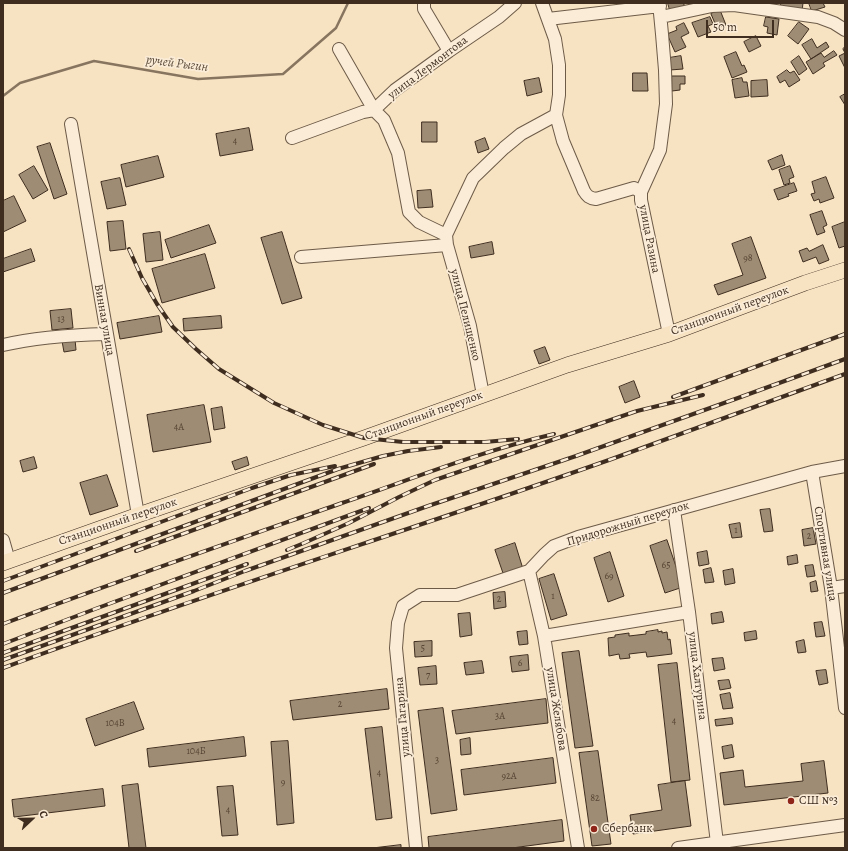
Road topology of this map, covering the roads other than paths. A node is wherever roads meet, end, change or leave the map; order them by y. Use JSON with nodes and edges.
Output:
{"nodes":[{"id":1,"x":424,"y":3,"type":"edge"},
{"id":2,"x":515,"y":3,"type":"edge"},
{"id":3,"x":542,"y":3,"type":"edge"},
{"id":4,"x":660,"y":9,"type":"edge"},
{"id":5,"x":548,"y":19,"type":"junction"},
{"id":6,"x":845,"y":30,"type":"edge"},
{"id":7,"x":339,"y":49,"type":"dead end"},
{"id":8,"x":449,"y":51,"type":"junction"},
{"id":9,"x":374,"y":110,"type":"junction"},
{"id":10,"x":556,"y":115,"type":"junction"},
{"id":11,"x":71,"y":124,"type":"dead end"},
{"id":12,"x":292,"y":138,"type":"dead end"},
{"id":13,"x":641,"y":192,"type":"junction"},
{"id":14,"x":446,"y":240,"type":"junction"},
{"id":15,"x":301,"y":257,"type":"dead end"},
{"id":16,"x":845,"y":270,"type":"edge"},
{"id":17,"x":106,"y":334,"type":"junction"},
{"id":18,"x":670,"y":334,"type":"junction"},
{"id":19,"x":3,"y":345,"type":"edge"},
{"id":20,"x":483,"y":395,"type":"junction"},
{"id":21,"x":845,"y":466,"type":"edge"},
{"id":22,"x":812,"y":472,"type":"junction"},
{"id":23,"x":674,"y":510,"type":"junction"},
{"id":24,"x":138,"y":515,"type":"junction"},
{"id":25,"x":3,"y":540,"type":"edge"},
{"id":26,"x":6,"y":562,"type":"edge"},
{"id":27,"x":529,"y":572,"type":"junction"},
{"id":28,"x":845,"y":586,"type":"edge"},
{"id":29,"x":831,"y":588,"type":"junction"},
{"id":30,"x":689,"y":612,"type":"junction"},
{"id":31,"x":544,"y":636,"type":"junction"},
{"id":32,"x":845,"y":708,"type":"edge"},
{"id":33,"x":845,"y":825,"type":"edge"},
{"id":34,"x":717,"y":843,"type":"junction"},
{"id":35,"x":416,"y":848,"type":"edge"},
{"id":36,"x":578,"y":848,"type":"edge"},
{"id":37,"x":678,"y":848,"type":"edge"}],
"edges":[{"from":1,"to":8,"type":"street"},
{"from":2,"to":8,"type":"street","name":"улица Лермонтова"},
{"from":3,"to":5,"type":"street"},
{"from":4,"to":5,"type":"street"},
{"from":4,"to":6,"type":"street"},
{"from":4,"to":13,"type":"street","name":"улица Разина"},
{"from":5,"to":10,"type":"street"},
{"from":7,"to":9,"type":"street"},
{"from":8,"to":9,"type":"street","name":"улица Лермонтова"},
{"from":9,"to":12,"type":"street","name":"улица Лермонтова"},
{"from":9,"to":14,"type":"street"},
{"from":10,"to":13,"type":"street"},
{"from":10,"to":14,"type":"street"},
{"from":11,"to":17,"type":"street","name":"Винная улица"},
{"from":13,"to":18,"type":"street","name":"улица Разина"},
{"from":14,"to":15,"type":"street"},
{"from":14,"to":20,"type":"street","name":"улица Пелищенко"},
{"from":16,"to":18,"type":"main road","name":"Станционный переулок"},
{"from":17,"to":19,"type":"street"},
{"from":17,"to":24,"type":"street","name":"Винная улица"},
{"from":18,"to":20,"type":"main road","name":"Станционный переулок"},
{"from":20,"to":24,"type":"main road","name":"Станционный переулок"},
{"from":21,"to":22,"type":"street","name":"Придорожный переулок"},
{"from":22,"to":23,"type":"street","name":"Придорожный переулок"},
{"from":22,"to":29,"type":"street","name":"Спортивная улица"},
{"from":23,"to":27,"type":"street","name":"Придорожный переулок"},
{"from":23,"to":30,"type":"street","name":"улица Халтурина"},
{"from":24,"to":26,"type":"main road","name":"Станционный переулок"},
{"from":25,"to":26,"type":"street"},
{"from":27,"to":31,"type":"street","name":"улица Желябова"},
{"from":27,"to":35,"type":"street","name":"улица Гагарина"},
{"from":28,"to":29,"type":"street"},
{"from":29,"to":32,"type":"street","name":"Спортивная улица"},
{"from":30,"to":31,"type":"street"},
{"from":30,"to":34,"type":"street","name":"улица Халтурина"},
{"from":31,"to":36,"type":"street","name":"улица Желябова"},
{"from":33,"to":34,"type":"street"},
{"from":34,"to":37,"type":"street"}]}
